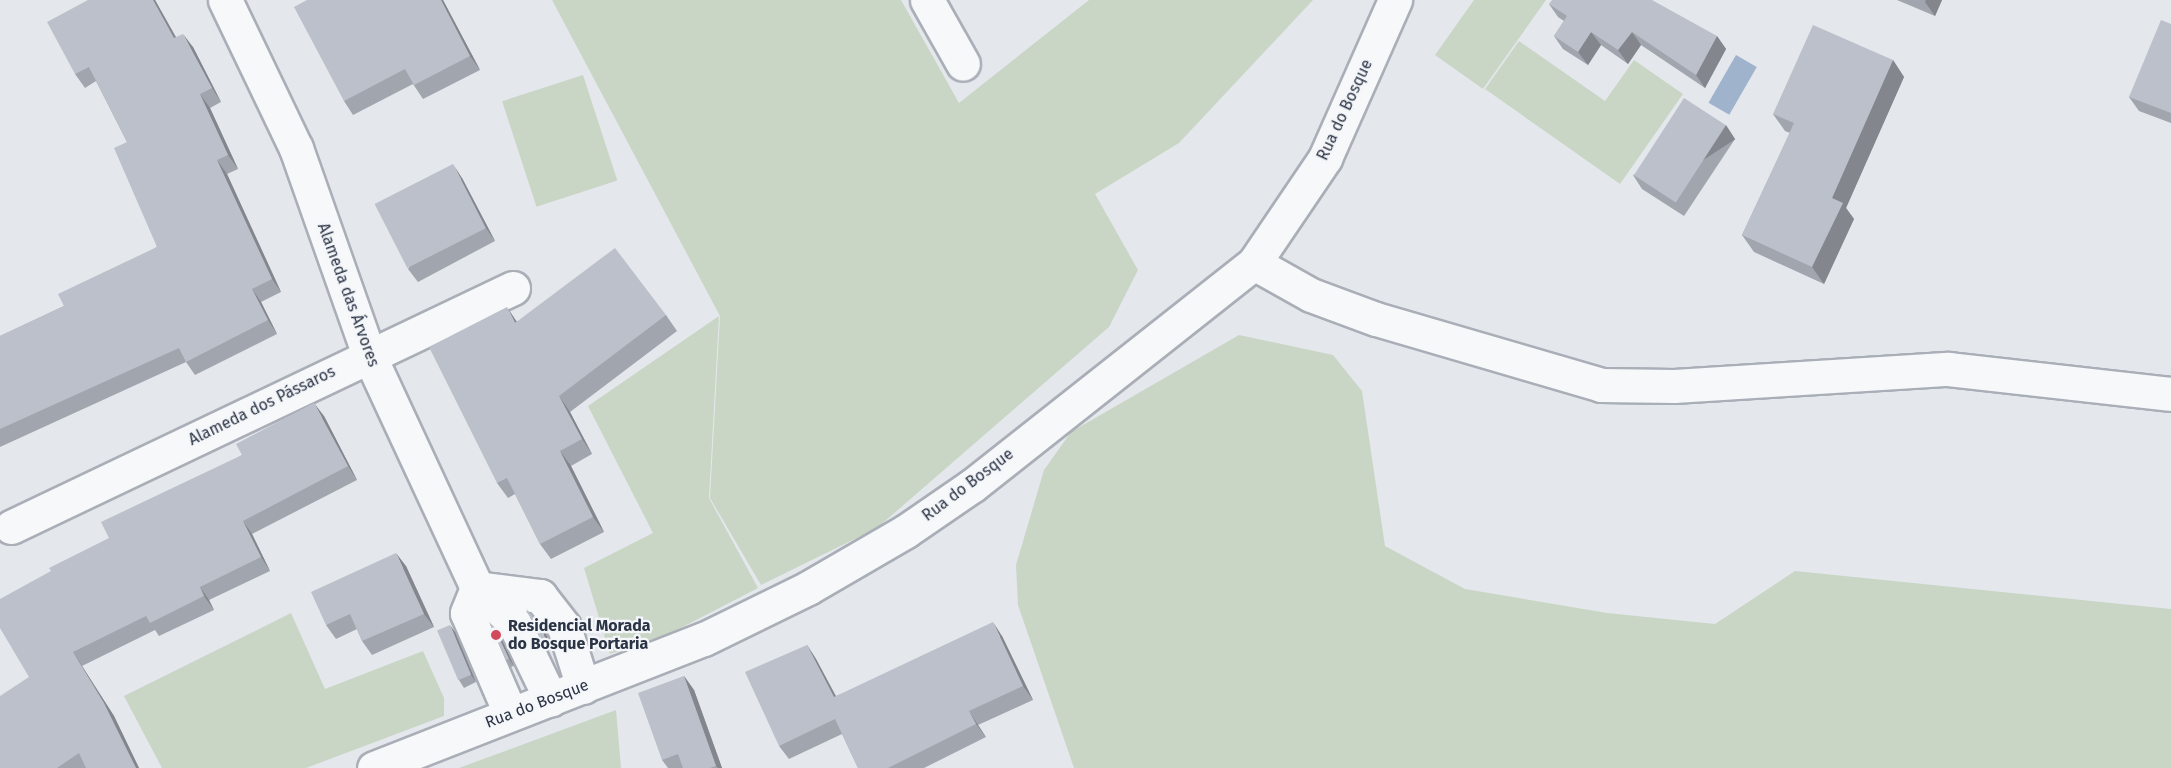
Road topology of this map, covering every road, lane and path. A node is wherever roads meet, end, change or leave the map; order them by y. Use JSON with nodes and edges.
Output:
{"nodes":[{"id":1,"x":225,"y":0,"type":"edge"},
{"id":2,"x":927,"y":0,"type":"edge"},
{"id":3,"x":1395,"y":0,"type":"edge"},
{"id":4,"x":963,"y":64,"type":"dead end"},
{"id":5,"x":1254,"y":263,"type":"junction"},
{"id":6,"x":513,"y":288,"type":"dead end"},
{"id":7,"x":369,"y":355,"type":"junction"},
{"id":8,"x":2171,"y":394,"type":"edge"},
{"id":9,"x":11,"y":527,"type":"dead end"},
{"id":10,"x":477,"y":588,"type":"junction"},
{"id":11,"x":583,"y":687,"type":"junction"},
{"id":12,"x":550,"y":700,"type":"junction"},
{"id":13,"x":510,"y":713,"type":"junction"},
{"id":14,"x":374,"y":768,"type":"edge"}],
"edges":[{"from":1,"to":7,"type":"street","name":"Alameda das Árvores"},
{"from":2,"to":4,"type":"street"},
{"from":3,"to":5,"type":"street","name":"Rua do Bosque"},
{"from":5,"to":8,"type":"street"},
{"from":5,"to":11,"type":"street","name":"Rua do Bosque"},
{"from":6,"to":7,"type":"street","name":"Alameda dos Pássaros"},
{"from":7,"to":9,"type":"street","name":"Alameda dos Pássaros"},
{"from":7,"to":10,"type":"street","name":"Alameda das Árvores"},
{"from":10,"to":11,"type":"street"},
{"from":10,"to":12,"type":"street","name":"Alameda das Árvores"},
{"from":10,"to":13,"type":"street"},
{"from":11,"to":12,"type":"street","name":"Rua do Bosque"},
{"from":12,"to":13,"type":"street","name":"Rua do Bosque"},
{"from":13,"to":14,"type":"street","name":"Rua do Bosque"}]}
